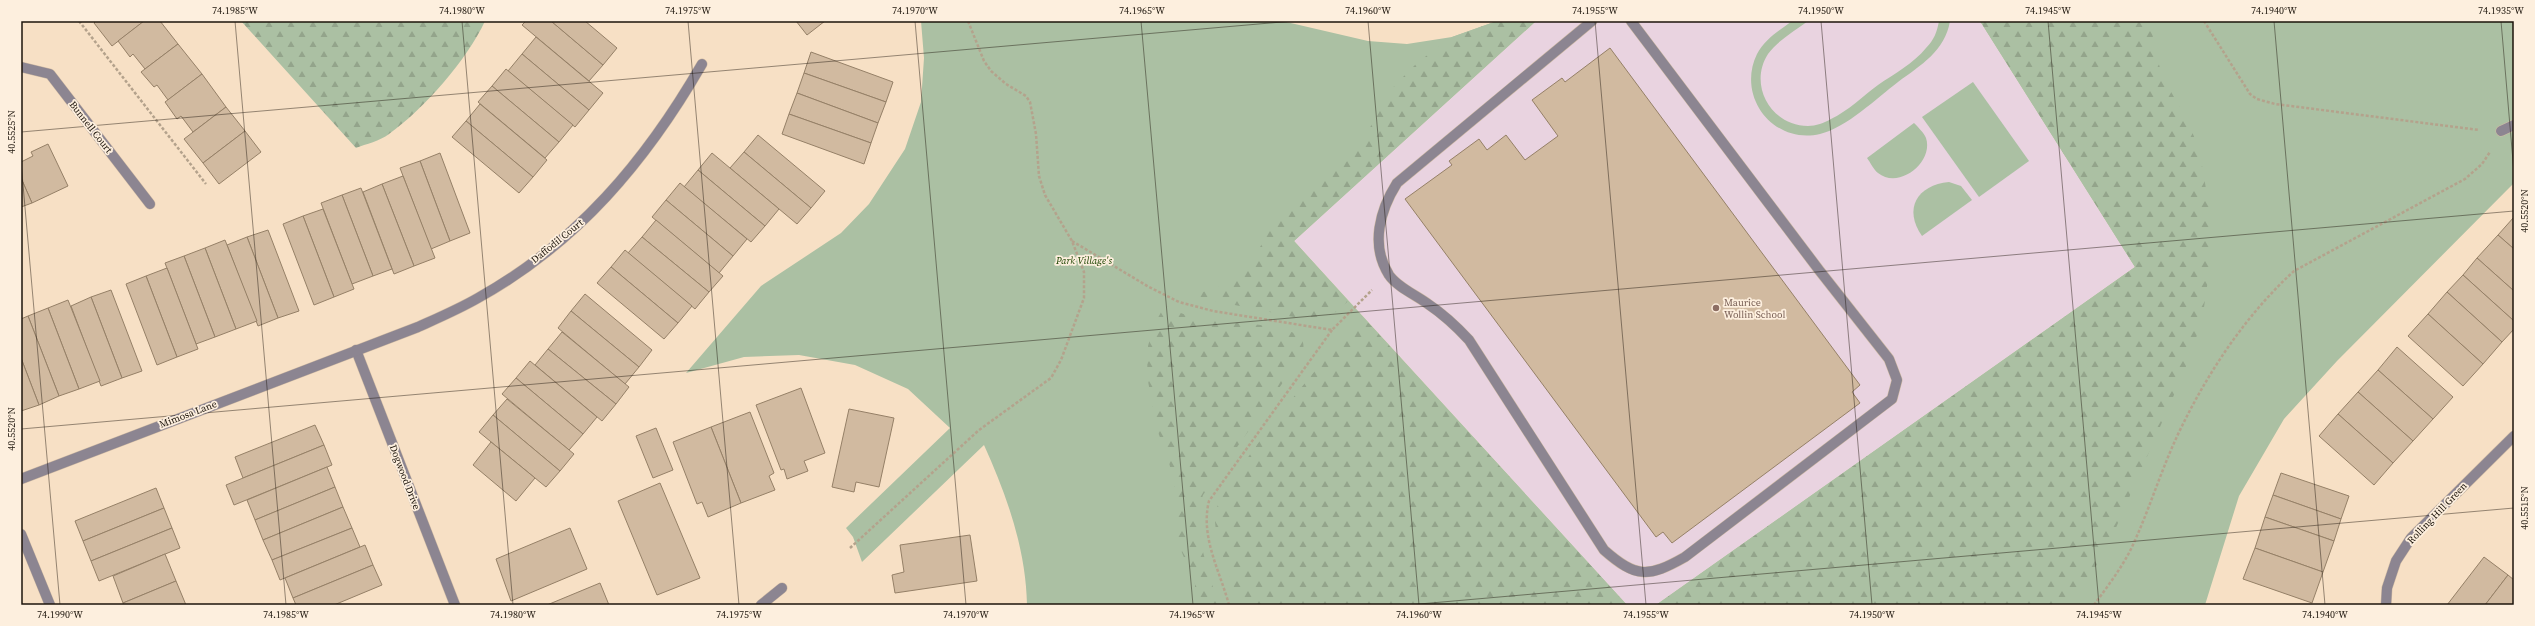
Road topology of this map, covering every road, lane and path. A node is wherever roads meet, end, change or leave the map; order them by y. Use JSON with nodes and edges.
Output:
{"nodes":[{"id":1,"x":79,"y":21,"type":"edge"},
{"id":2,"x":968,"y":21,"type":"edge"},
{"id":3,"x":1592,"y":21,"type":"edge"},
{"id":4,"x":1631,"y":21,"type":"edge"},
{"id":5,"x":2204,"y":21,"type":"edge"},
{"id":6,"x":702,"y":64,"type":"dead end"},
{"id":7,"x":21,"y":67,"type":"edge"},
{"id":8,"x":2514,"y":125,"type":"edge"},
{"id":9,"x":2501,"y":131,"type":"junction"},
{"id":10,"x":206,"y":184,"type":"dead end"},
{"id":11,"x":150,"y":204,"type":"dead end"},
{"id":12,"x":1072,"y":241,"type":"junction"},
{"id":13,"x":1389,"y":275,"type":"junction"},
{"id":14,"x":1332,"y":330,"type":"junction"},
{"id":15,"x":356,"y":350,"type":"junction"},
{"id":16,"x":2514,"y":436,"type":"edge"},
{"id":17,"x":21,"y":479,"type":"edge"},
{"id":18,"x":21,"y":534,"type":"edge"},
{"id":19,"x":850,"y":548,"type":"dead end"},
{"id":20,"x":782,"y":588,"type":"dead end"},
{"id":21,"x":50,"y":605,"type":"edge"},
{"id":22,"x":455,"y":605,"type":"edge"},
{"id":23,"x":761,"y":605,"type":"edge"},
{"id":24,"x":1229,"y":605,"type":"edge"},
{"id":25,"x":2094,"y":605,"type":"edge"},
{"id":26,"x":2386,"y":605,"type":"edge"}],
"edges":[{"from":1,"to":10,"type":"path"},
{"from":2,"to":12,"type":"path"},
{"from":3,"to":13,"type":"street"},
{"from":4,"to":13,"type":"street"},
{"from":5,"to":9,"type":"path"},
{"from":6,"to":15,"type":"street","name":"Daffodil Court"},
{"from":7,"to":11,"type":"street","name":"Bunnell Court"},
{"from":8,"to":9,"type":"street"},
{"from":9,"to":25,"type":"path"},
{"from":12,"to":14,"type":"path"},
{"from":12,"to":19,"type":"path"},
{"from":13,"to":14,"type":"path"},
{"from":14,"to":24,"type":"path"},
{"from":15,"to":17,"type":"street","name":"Mimosa Lane"},
{"from":15,"to":22,"type":"street","name":"Dogwood Drive"},
{"from":16,"to":26,"type":"street","name":"Rolling Hill Green"},
{"from":18,"to":21,"type":"street"},
{"from":20,"to":23,"type":"street"}]}
